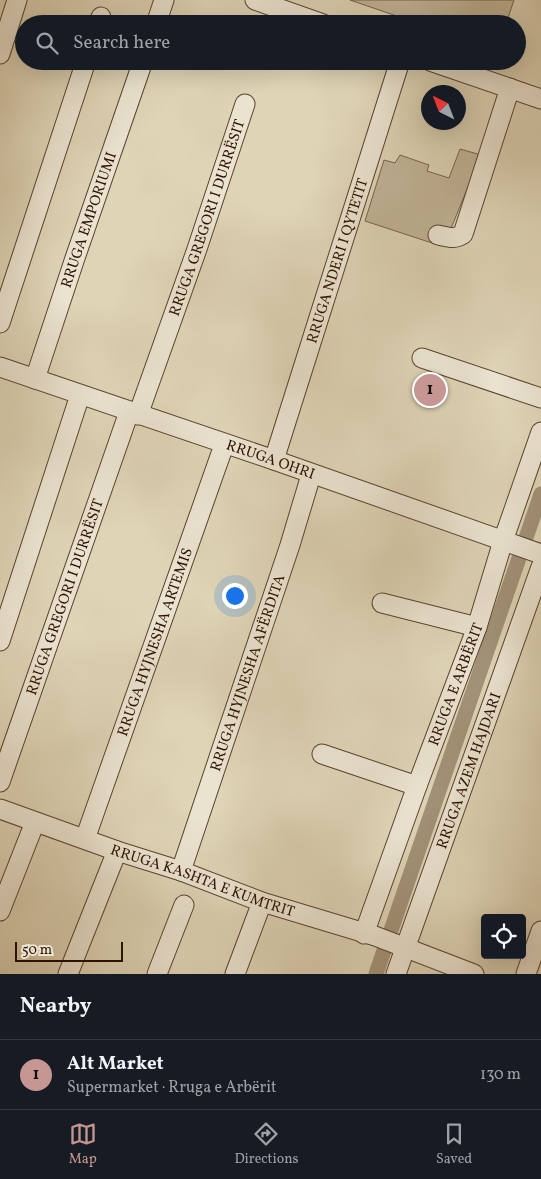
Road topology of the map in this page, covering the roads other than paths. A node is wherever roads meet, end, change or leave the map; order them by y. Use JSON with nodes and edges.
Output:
{"nodes":[{"id":1,"x":17,"y":0,"type":"edge"},
{"id":2,"x":164,"y":0,"type":"edge"},
{"id":3,"x":255,"y":0,"type":"edge"},
{"id":4,"x":159,"y":15,"type":"edge"},
{"id":5,"x":298,"y":15,"type":"edge"},
{"id":6,"x":0,"y":54,"type":"edge"},
{"id":7,"x":83,"y":70,"type":"edge"},
{"id":8,"x":140,"y":70,"type":"edge"},
{"id":9,"x":397,"y":70,"type":"edge"},
{"id":10,"x":457,"y":70,"type":"edge"},
{"id":11,"x":510,"y":88,"type":"junction"},
{"id":12,"x":541,"y":99,"type":"edge"},
{"id":13,"x":245,"y":104,"type":"dead end"},
{"id":14,"x":438,"y":235,"type":"dead end"},
{"id":15,"x":0,"y":323,"type":"edge"},
{"id":16,"x":422,"y":358,"type":"dead end"},
{"id":17,"x":0,"y":367,"type":"edge"},
{"id":18,"x":35,"y":379,"type":"junction"},
{"id":19,"x":80,"y":395,"type":"junction"},
{"id":20,"x":541,"y":398,"type":"edge"},
{"id":21,"x":133,"y":414,"type":"junction"},
{"id":22,"x":541,"y":432,"type":"edge"},
{"id":23,"x":224,"y":445,"type":"junction"},
{"id":24,"x":274,"y":460,"type":"junction"},
{"id":25,"x":311,"y":475,"type":"junction"},
{"id":26,"x":508,"y":542,"type":"junction"},
{"id":27,"x":540,"y":558,"type":"edge"},
{"id":28,"x":382,"y":602,"type":"dead end"},
{"id":29,"x":477,"y":627,"type":"junction"},
{"id":30,"x":0,"y":641,"type":"edge"},
{"id":31,"x":322,"y":754,"type":"dead end"},
{"id":32,"x":0,"y":782,"type":"edge"},
{"id":33,"x":416,"y":786,"type":"junction"},
{"id":34,"x":0,"y":809,"type":"edge"},
{"id":35,"x":35,"y":822,"type":"junction"},
{"id":36,"x":85,"y":839,"type":"junction"},
{"id":37,"x":117,"y":851,"type":"junction"},
{"id":38,"x":181,"y":871,"type":"junction"},
{"id":39,"x":262,"y":902,"type":"junction"},
{"id":40,"x":184,"y":905,"type":"dead end"},
{"id":41,"x":0,"y":911,"type":"edge"},
{"id":42,"x":541,"y":932,"type":"edge"},
{"id":43,"x":369,"y":935,"type":"junction"},
{"id":44,"x":401,"y":947,"type":"junction"},
{"id":45,"x":68,"y":974,"type":"edge"},
{"id":46,"x":157,"y":974,"type":"edge"},
{"id":47,"x":235,"y":974,"type":"edge"},
{"id":48,"x":396,"y":974,"type":"edge"},
{"id":49,"x":474,"y":974,"type":"edge"},
{"id":50,"x":526,"y":974,"type":"edge"}],
"edges":[{"from":1,"to":6,"type":"street"},
{"from":2,"to":4,"type":"street"},
{"from":3,"to":5,"type":"street"},
{"from":7,"to":15,"type":"street"},
{"from":8,"to":18,"type":"street","name":"RRUGA EMPORIUMI"},
{"from":9,"to":24,"type":"street","name":"RRUGA NDERI I QYTETIT"},
{"from":10,"to":11,"type":"street"},
{"from":11,"to":12,"type":"street"},
{"from":11,"to":14,"type":"street"},
{"from":13,"to":21,"type":"street","name":"RRUGA GREGORI I DURRËSIT"},
{"from":16,"to":20,"type":"street"},
{"from":17,"to":18,"type":"street","name":"RRUGA OHRI"},
{"from":18,"to":19,"type":"street","name":"RRUGA OHRI"},
{"from":19,"to":21,"type":"street","name":"RRUGA OHRI"},
{"from":19,"to":30,"type":"street"},
{"from":21,"to":23,"type":"street","name":"RRUGA OHRI"},
{"from":21,"to":32,"type":"street","name":"RRUGA GREGORI I DURRËSIT"},
{"from":22,"to":26,"type":"street","name":"RRUGA E ARBËRIT"},
{"from":23,"to":24,"type":"street","name":"RRUGA OHRI"},
{"from":23,"to":36,"type":"street","name":"RRUGA HYJNESHA ARTEMIS"},
{"from":24,"to":25,"type":"street","name":"RRUGA OHRI"},
{"from":25,"to":26,"type":"street","name":"RRUGA OHRI"},
{"from":25,"to":38,"type":"street","name":"RRUGA HYJNESHA AFËRDITA"},
{"from":26,"to":27,"type":"street","name":"RRUGA OHRI"},
{"from":26,"to":29,"type":"street","name":"RRUGA E ARBËRIT"},
{"from":27,"to":44,"type":"street","name":"RRUGA AZEM HAJDARI"},
{"from":28,"to":29,"type":"street"},
{"from":29,"to":33,"type":"street","name":"RRUGA E ARBËRIT"},
{"from":31,"to":33,"type":"street"},
{"from":33,"to":43,"type":"street","name":"RRUGA E ARBËRIT"},
{"from":34,"to":35,"type":"street","name":"RRUGA KASHTA E KUMTRIT"},
{"from":35,"to":36,"type":"street","name":"RRUGA KASHTA E KUMTRIT"},
{"from":35,"to":41,"type":"street"},
{"from":36,"to":37,"type":"street","name":"RRUGA KASHTA E KUMTRIT"},
{"from":37,"to":38,"type":"street","name":"RRUGA KASHTA E KUMTRIT"},
{"from":37,"to":45,"type":"street"},
{"from":38,"to":39,"type":"street","name":"RRUGA KASHTA E KUMTRIT"},
{"from":39,"to":43,"type":"street","name":"RRUGA KASHTA E KUMTRIT"},
{"from":39,"to":47,"type":"street"},
{"from":40,"to":46,"type":"street"},
{"from":42,"to":50,"type":"street"},
{"from":43,"to":44,"type":"street","name":"RRUGA KASHTA E KUMTRIT"},
{"from":44,"to":48,"type":"street","name":"RRUGA AZEM HAJDARI"},
{"from":44,"to":49,"type":"street","name":"RRUGA KASHTA E KUMTRIT"}]}
